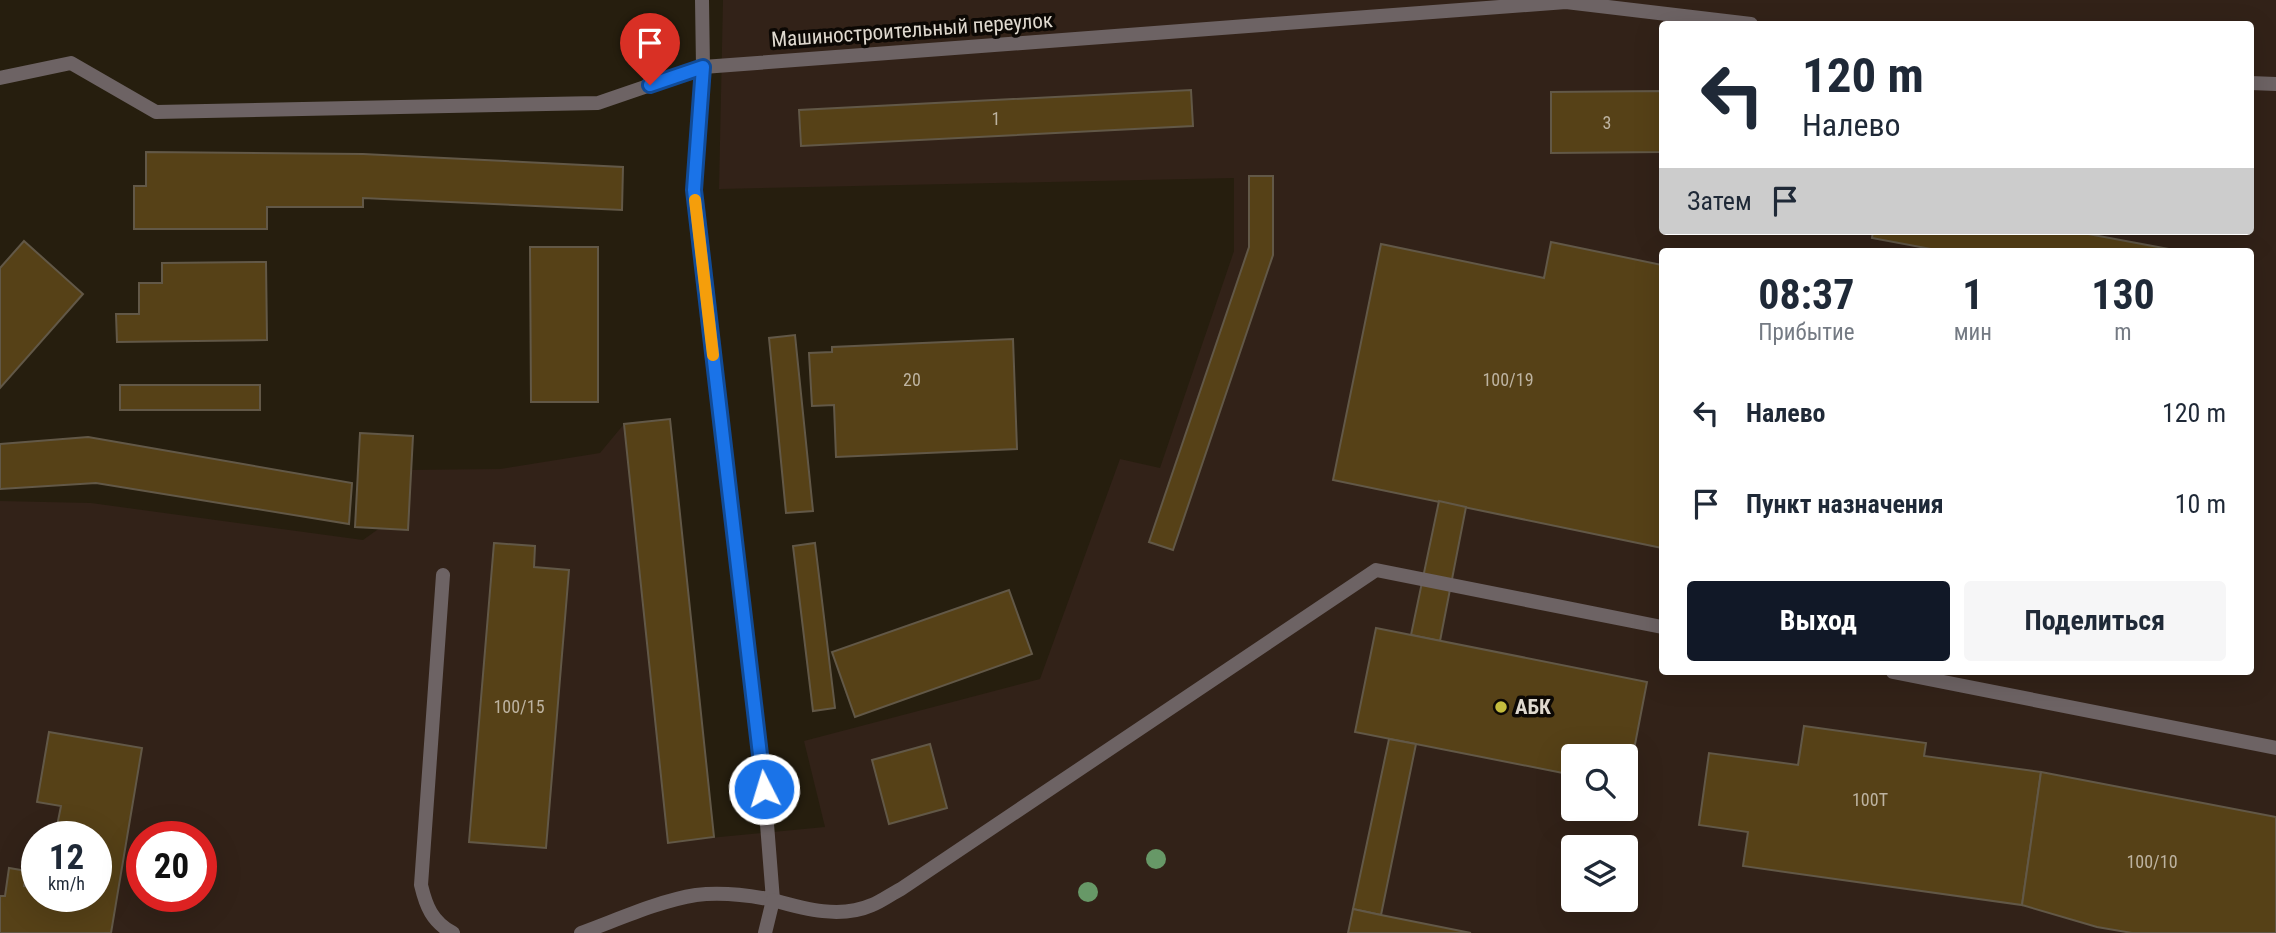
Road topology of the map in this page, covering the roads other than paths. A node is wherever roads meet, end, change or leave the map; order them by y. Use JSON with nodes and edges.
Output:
{"nodes":[{"id":1,"x":702,"y":0,"type":"edge"},
{"id":2,"x":1566,"y":1,"type":"edge"},
{"id":3,"x":1727,"y":21,"type":"edge"},
{"id":4,"x":703,"y":67,"type":"junction"},
{"id":5,"x":0,"y":78,"type":"edge"},
{"id":6,"x":2254,"y":83,"type":"edge"},
{"id":7,"x":2276,"y":85,"type":"edge"},
{"id":8,"x":443,"y":575,"type":"dead end"},
{"id":9,"x":1659,"y":626,"type":"edge"},
{"id":10,"x":1908,"y":675,"type":"edge"},
{"id":11,"x":2276,"y":748,"type":"edge"},
{"id":12,"x":773,"y":900,"type":"junction"},
{"id":13,"x":453,"y":933,"type":"edge"},
{"id":14,"x":581,"y":933,"type":"edge"},
{"id":15,"x":765,"y":933,"type":"edge"}],
"edges":[{"from":1,"to":4,"type":"street"},
{"from":2,"to":3,"type":"street","name":"Машиностроительный переулок"},
{"from":2,"to":4,"type":"street","name":"Машиностроительный переулок"},
{"from":4,"to":5,"type":"street","name":"Машиностроительный переулок"},
{"from":4,"to":12,"type":"street"},
{"from":6,"to":7,"type":"street"},
{"from":8,"to":13,"type":"street"},
{"from":9,"to":12,"type":"street"},
{"from":10,"to":11,"type":"street"},
{"from":12,"to":14,"type":"street"},
{"from":12,"to":15,"type":"street"}]}
